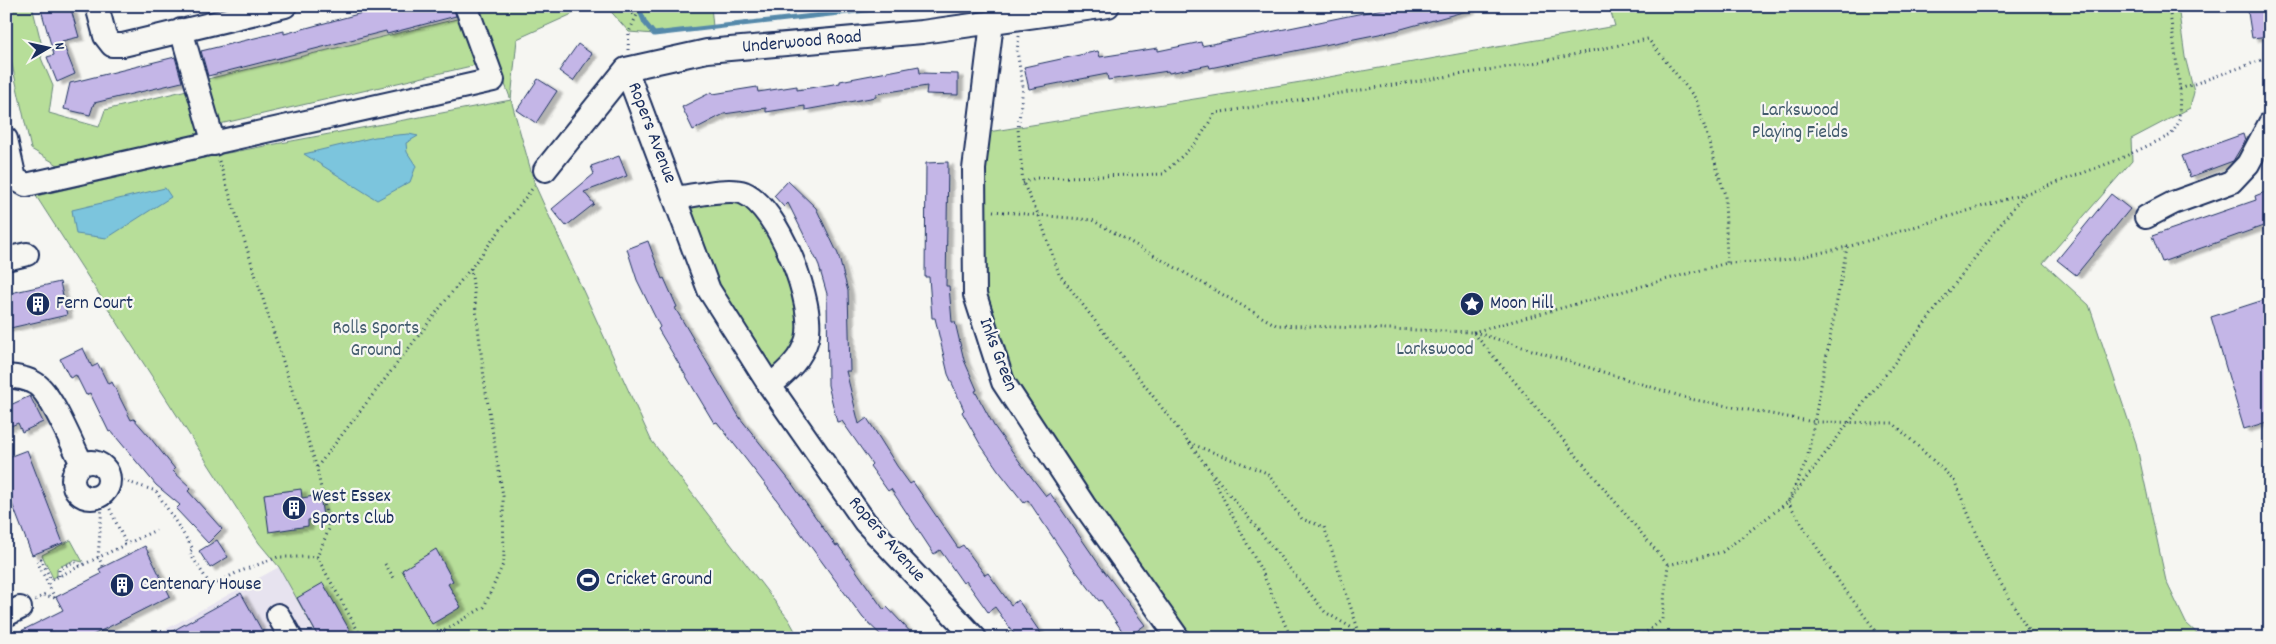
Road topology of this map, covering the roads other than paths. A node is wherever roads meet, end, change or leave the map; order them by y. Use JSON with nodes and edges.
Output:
{"nodes":[{"id":1,"x":97,"y":6,"type":"edge"},
{"id":2,"x":285,"y":6,"type":"edge"},
{"id":3,"x":466,"y":6,"type":"edge"},
{"id":4,"x":1108,"y":6,"type":"edge"},
{"id":5,"x":1019,"y":12,"type":"edge"},
{"id":6,"x":992,"y":23,"type":"junction"},
{"id":7,"x":181,"y":30,"type":"junction"},
{"id":8,"x":626,"y":68,"type":"junction"},
{"id":9,"x":2270,"y":123,"type":"edge"},
{"id":10,"x":6,"y":139,"type":"edge"},
{"id":11,"x":216,"y":152,"type":"junction"},
{"id":12,"x":540,"y":178,"type":"road end"},
{"id":13,"x":675,"y":198,"type":"junction"},
{"id":14,"x":2146,"y":217,"type":"dead end"},
{"id":15,"x":6,"y":376,"type":"edge"},
{"id":16,"x":770,"y":386,"type":"junction"},
{"id":17,"x":82,"y":464,"type":"junction"},
{"id":18,"x":278,"y":615,"type":"dead end"},
{"id":19,"x":291,"y":638,"type":"edge"},
{"id":20,"x":975,"y":638,"type":"edge"},
{"id":21,"x":1178,"y":638,"type":"edge"}],
"edges":[{"from":1,"to":7,"type":"street"},
{"from":2,"to":7,"type":"street"},
{"from":3,"to":11,"type":"street"},
{"from":4,"to":5,"type":"street","name":"Underwood Road"},
{"from":5,"to":6,"type":"street","name":"Underwood Road"},
{"from":6,"to":8,"type":"street","name":"Underwood Road"},
{"from":6,"to":21,"type":"street","name":"Inks Green"},
{"from":7,"to":11,"type":"street"},
{"from":8,"to":12,"type":"street"},
{"from":8,"to":13,"type":"street","name":"Ropers Avenue"},
{"from":9,"to":14,"type":"street"},
{"from":10,"to":11,"type":"street"},
{"from":13,"to":16,"type":"street","name":"Ropers Avenue"},
{"from":13,"to":16,"type":"street","name":"Ropers Avenue"},
{"from":15,"to":17,"type":"street"},
{"from":16,"to":20,"type":"street","name":"Ropers Avenue"},
{"from":17,"to":17,"type":"street"},
{"from":18,"to":19,"type":"street"}]}
